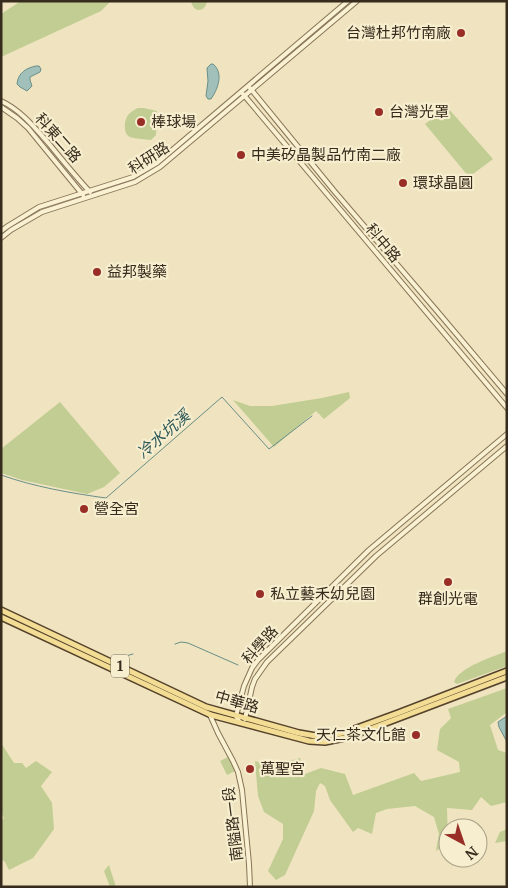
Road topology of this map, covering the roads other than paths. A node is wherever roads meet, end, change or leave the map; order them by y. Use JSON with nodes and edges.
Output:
{"nodes":[{"id":1,"x":348,"y":1,"type":"edge"},
{"id":2,"x":357,"y":1,"type":"edge"},
{"id":3,"x":250,"y":88,"type":"junction"},
{"id":4,"x":243,"y":94,"type":"junction"},
{"id":5,"x":1,"y":100,"type":"edge"},
{"id":6,"x":2,"y":108,"type":"edge"},
{"id":7,"x":89,"y":191,"type":"junction"},
{"id":8,"x":82,"y":194,"type":"junction"},
{"id":9,"x":93,"y":196,"type":"junction"},
{"id":10,"x":85,"y":198,"type":"junction"},
{"id":11,"x":1,"y":232,"type":"edge"},
{"id":12,"x":1,"y":238,"type":"edge"},
{"id":13,"x":507,"y":394,"type":"edge"},
{"id":14,"x":507,"y":408,"type":"edge"},
{"id":15,"x":507,"y":434,"type":"edge"},
{"id":16,"x":507,"y":446,"type":"edge"},
{"id":17,"x":1,"y":610,"type":"edge"},
{"id":18,"x":1,"y":616,"type":"edge"},
{"id":19,"x":507,"y":671,"type":"edge"},
{"id":20,"x":507,"y":677,"type":"edge"},
{"id":21,"x":145,"y":681,"type":"junction"},
{"id":22,"x":206,"y":706,"type":"junction"},
{"id":23,"x":210,"y":716,"type":"junction"},
{"id":24,"x":236,"y":716,"type":"junction"},
{"id":25,"x":246,"y":718,"type":"junction"},
{"id":26,"x":240,"y":723,"type":"junction"},
{"id":27,"x":250,"y":887,"type":"edge"}],
"edges":[{"from":1,"to":3,"type":"street","name":"科研路"},
{"from":2,"to":3,"type":"street","name":"科研路"},
{"from":3,"to":4,"type":"street","name":"科研路"},
{"from":3,"to":13,"type":"street","name":"科中路"},
{"from":4,"to":7,"type":"street","name":"科研路"},
{"from":4,"to":9,"type":"street","name":"科研路"},
{"from":4,"to":14,"type":"street","name":"科中路"},
{"from":5,"to":7,"type":"street","name":"科東二路"},
{"from":6,"to":8,"type":"street","name":"科東二路"},
{"from":7,"to":8,"type":"street","name":"科研路"},
{"from":7,"to":9,"type":"street","name":"科東二路"},
{"from":8,"to":10,"type":"street","name":"科東二路"},
{"from":8,"to":11,"type":"street","name":"科研路"},
{"from":9,"to":10,"type":"street","name":"科研路"},
{"from":10,"to":12,"type":"street","name":"科研路"},
{"from":15,"to":24,"type":"street","name":"科學路"},
{"from":16,"to":25,"type":"street","name":"科學路"},
{"from":17,"to":21,"type":"main road","name":"中華路","number":"1"},
{"from":18,"to":21,"type":"main road","name":"中華路","number":"1"},
{"from":19,"to":25,"type":"main road","name":"中華路","number":"1"},
{"from":20,"to":26,"type":"main road","name":"中華路","number":"1"},
{"from":21,"to":22,"type":"main road","name":"中華路","number":"1"},
{"from":21,"to":23,"type":"main road","name":"中華路","number":"1"},
{"from":22,"to":23,"type":"street","name":"南隘路一段"},
{"from":22,"to":24,"type":"main road","name":"中華路","number":"1"},
{"from":23,"to":26,"type":"main road","name":"中華路","number":"1"},
{"from":23,"to":27,"type":"street","name":"南隘路一段"},
{"from":24,"to":25,"type":"main road","name":"中華路","number":"1"},
{"from":24,"to":26,"type":"street"},
{"from":25,"to":26,"type":"street"}]}
